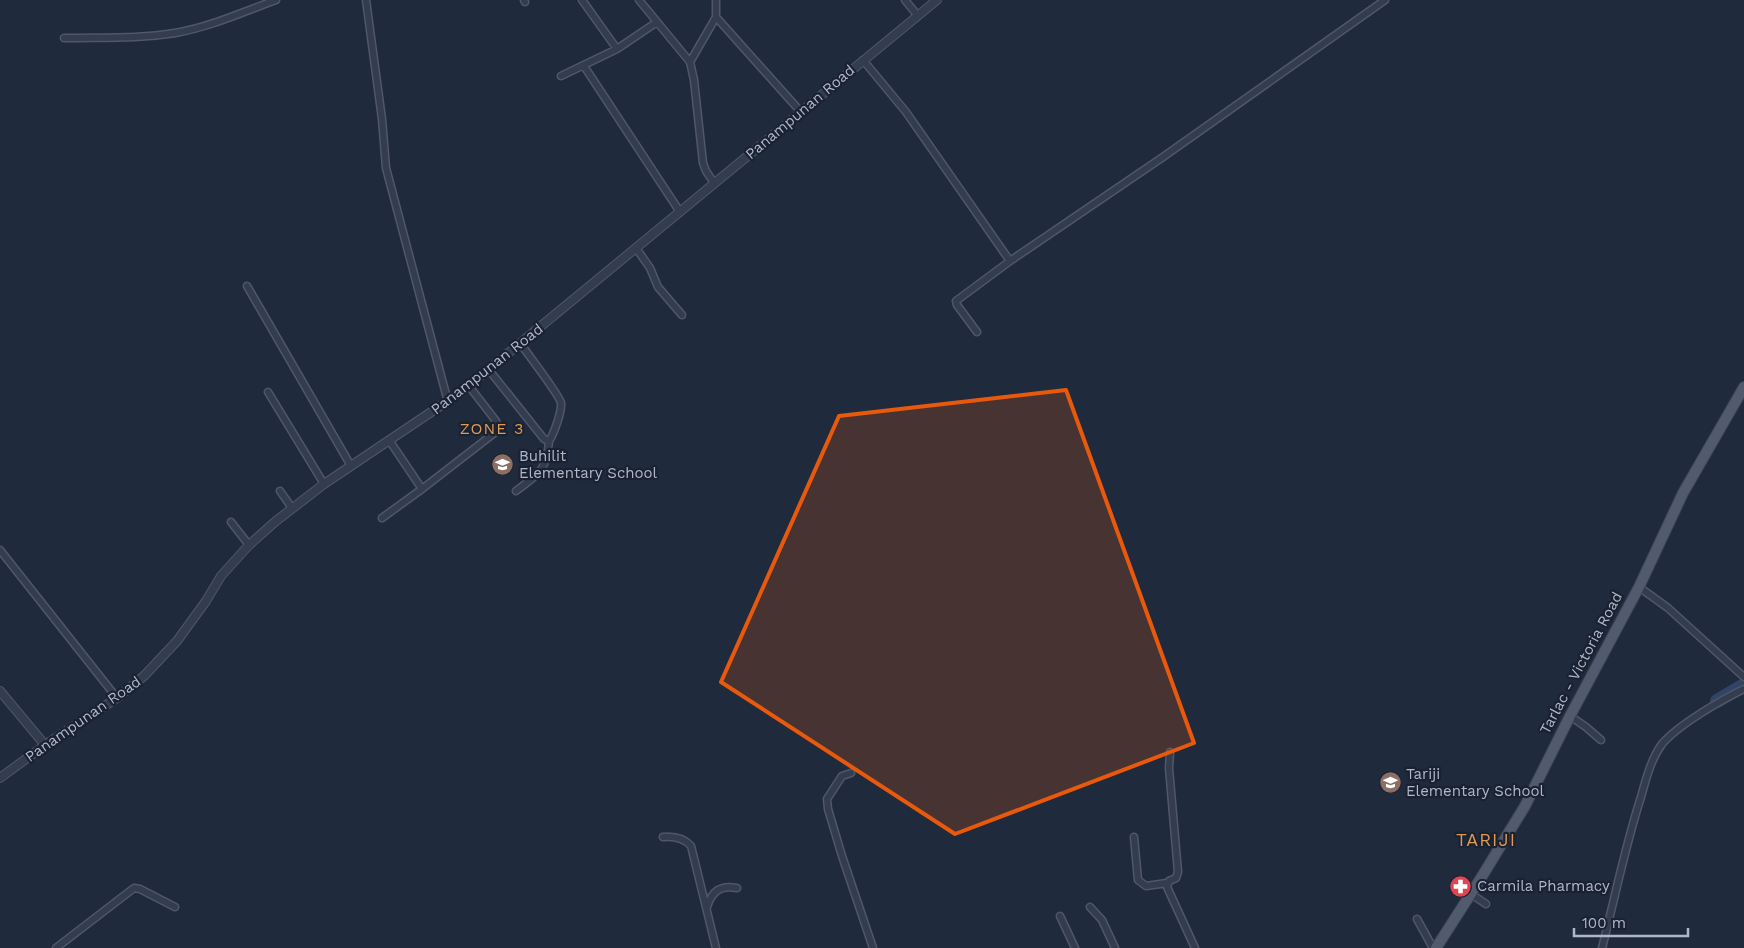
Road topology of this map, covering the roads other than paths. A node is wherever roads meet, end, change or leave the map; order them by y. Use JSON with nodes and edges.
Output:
{"nodes":[{"id":1,"x":276,"y":0,"type":"edge"},
{"id":2,"x":366,"y":0,"type":"edge"},
{"id":3,"x":582,"y":0,"type":"edge"},
{"id":4,"x":639,"y":0,"type":"edge"},
{"id":5,"x":716,"y":0,"type":"edge"},
{"id":6,"x":905,"y":0,"type":"edge"},
{"id":7,"x":937,"y":0,"type":"edge"},
{"id":8,"x":1385,"y":0,"type":"edge"},
{"id":9,"x":918,"y":16,"type":"junction"},
{"id":10,"x":716,"y":17,"type":"junction"},
{"id":11,"x":657,"y":22,"type":"junction"},
{"id":12,"x":64,"y":38,"type":"dead end"},
{"id":13,"x":616,"y":49,"type":"junction"},
{"id":14,"x":863,"y":60,"type":"junction"},
{"id":15,"x":690,"y":62,"type":"junction"},
{"id":16,"x":584,"y":66,"type":"junction"},
{"id":17,"x":561,"y":76,"type":"dead end"},
{"id":18,"x":801,"y":112,"type":"junction"},
{"id":19,"x":714,"y":183,"type":"junction"},
{"id":20,"x":680,"y":212,"type":"junction"},
{"id":21,"x":636,"y":248,"type":"junction"},
{"id":22,"x":1010,"y":261,"type":"junction"},
{"id":23,"x":247,"y":286,"type":"dead end"},
{"id":24,"x":682,"y":315,"type":"dead end"},
{"id":25,"x":977,"y":332,"type":"dead end"},
{"id":26,"x":521,"y":344,"type":"junction"},
{"id":27,"x":489,"y":370,"type":"junction"},
{"id":28,"x":469,"y":386,"type":"junction"},
{"id":29,"x":1744,"y":388,"type":"edge"},
{"id":30,"x":268,"y":392,"type":"dead end"},
{"id":31,"x":448,"y":402,"type":"junction"},
{"id":32,"x":389,"y":440,"type":"junction"},
{"id":33,"x":549,"y":441,"type":"junction"},
{"id":34,"x":351,"y":466,"type":"junction"},
{"id":35,"x":324,"y":484,"type":"junction"},
{"id":36,"x":422,"y":489,"type":"junction"},
{"id":37,"x":516,"y":490,"type":"dead end"},
{"id":38,"x":280,"y":491,"type":"dead end"},
{"id":39,"x":292,"y":508,"type":"junction"},
{"id":40,"x":382,"y":518,"type":"dead end"},
{"id":41,"x":231,"y":522,"type":"dead end"},
{"id":42,"x":249,"y":545,"type":"junction"},
{"id":43,"x":0,"y":550,"type":"edge"},
{"id":44,"x":1639,"y":586,"type":"junction"},
{"id":45,"x":1744,"y":676,"type":"edge"},
{"id":46,"x":1744,"y":689,"type":"edge"},
{"id":47,"x":0,"y":692,"type":"edge"},
{"id":48,"x":117,"y":698,"type":"junction"},
{"id":49,"x":1570,"y":716,"type":"junction"},
{"id":50,"x":1601,"y":740,"type":"dead end"},
{"id":51,"x":45,"y":745,"type":"junction"},
{"id":52,"x":1170,"y":752,"type":"dead end"},
{"id":53,"x":851,"y":773,"type":"dead end"},
{"id":54,"x":0,"y":778,"type":"edge"},
{"id":55,"x":662,"y":837,"type":"dead end"},
{"id":56,"x":1134,"y":837,"type":"dead end"},
{"id":57,"x":1167,"y":883,"type":"junction"},
{"id":58,"x":737,"y":888,"type":"dead end"},
{"id":59,"x":1471,"y":894,"type":"junction"},
{"id":60,"x":1486,"y":904,"type":"dead end"},
{"id":61,"x":175,"y":907,"type":"dead end"},
{"id":62,"x":1090,"y":907,"type":"dead end"},
{"id":63,"x":706,"y":908,"type":"junction"},
{"id":64,"x":1060,"y":916,"type":"dead end"},
{"id":65,"x":1417,"y":919,"type":"dead end"},
{"id":66,"x":56,"y":948,"type":"edge"},
{"id":67,"x":716,"y":948,"type":"edge"},
{"id":68,"x":873,"y":948,"type":"edge"},
{"id":69,"x":1075,"y":948,"type":"edge"},
{"id":70,"x":1115,"y":948,"type":"edge"},
{"id":71,"x":1195,"y":948,"type":"edge"},
{"id":72,"x":1435,"y":948,"type":"edge"},
{"id":73,"x":1602,"y":948,"type":"edge"}],
"edges":[{"from":1,"to":12,"type":"street"},
{"from":2,"to":31,"type":"street"},
{"from":3,"to":13,"type":"street"},
{"from":4,"to":11,"type":"street"},
{"from":5,"to":10,"type":"street"},
{"from":6,"to":9,"type":"street"},
{"from":7,"to":9,"type":"street","name":"Panampunan Road"},
{"from":8,"to":22,"type":"street"},
{"from":9,"to":14,"type":"street","name":"Panampunan Road"},
{"from":10,"to":15,"type":"street"},
{"from":10,"to":18,"type":"street"},
{"from":11,"to":13,"type":"street"},
{"from":11,"to":15,"type":"street"},
{"from":13,"to":16,"type":"street"},
{"from":14,"to":18,"type":"street","name":"Panampunan Road"},
{"from":14,"to":22,"type":"street"},
{"from":15,"to":19,"type":"street"},
{"from":16,"to":17,"type":"street"},
{"from":16,"to":20,"type":"street"},
{"from":18,"to":19,"type":"street","name":"Panampunan Road"},
{"from":19,"to":20,"type":"street","name":"Panampunan Road"},
{"from":20,"to":21,"type":"street","name":"Panampunan Road"},
{"from":21,"to":24,"type":"street"},
{"from":21,"to":26,"type":"street","name":"Panampunan Road"},
{"from":22,"to":25,"type":"street"},
{"from":23,"to":34,"type":"street"},
{"from":26,"to":27,"type":"street","name":"Panampunan Road"},
{"from":26,"to":33,"type":"street"},
{"from":27,"to":28,"type":"street","name":"Panampunan Road"},
{"from":27,"to":33,"type":"street"},
{"from":28,"to":31,"type":"street","name":"Panampunan Road"},
{"from":28,"to":36,"type":"street"},
{"from":29,"to":44,"type":"main road","name":"Tarlac - Victoria Road"},
{"from":30,"to":35,"type":"street"},
{"from":31,"to":32,"type":"street","name":"Panampunan Road"},
{"from":32,"to":34,"type":"street","name":"Panampunan Road"},
{"from":32,"to":36,"type":"street"},
{"from":33,"to":37,"type":"street"},
{"from":34,"to":35,"type":"street","name":"Panampunan Road"},
{"from":35,"to":39,"type":"street","name":"Panampunan Road"},
{"from":36,"to":40,"type":"street"},
{"from":38,"to":39,"type":"street"},
{"from":39,"to":42,"type":"street","name":"Panampunan Road"},
{"from":41,"to":42,"type":"street"},
{"from":42,"to":48,"type":"street","name":"Panampunan Road"},
{"from":43,"to":48,"type":"street"},
{"from":44,"to":45,"type":"street"},
{"from":44,"to":49,"type":"main road","name":"Tarlac - Victoria Road"},
{"from":46,"to":73,"type":"street"},
{"from":47,"to":51,"type":"street"},
{"from":48,"to":51,"type":"street","name":"Panampunan Road"},
{"from":49,"to":50,"type":"street"},
{"from":49,"to":59,"type":"main road","name":"Tarlac - Victoria Road"},
{"from":51,"to":54,"type":"street","name":"Panampunan Road"},
{"from":52,"to":57,"type":"street"},
{"from":53,"to":68,"type":"street"},
{"from":55,"to":63,"type":"street"},
{"from":56,"to":57,"type":"street"},
{"from":57,"to":71,"type":"street"},
{"from":58,"to":63,"type":"street"},
{"from":59,"to":60,"type":"street"},
{"from":59,"to":72,"type":"main road","name":"Tarlac - Victoria Road"},
{"from":61,"to":66,"type":"street"},
{"from":62,"to":70,"type":"street"},
{"from":63,"to":67,"type":"street"},
{"from":64,"to":69,"type":"street"},
{"from":65,"to":72,"type":"street"}]}
